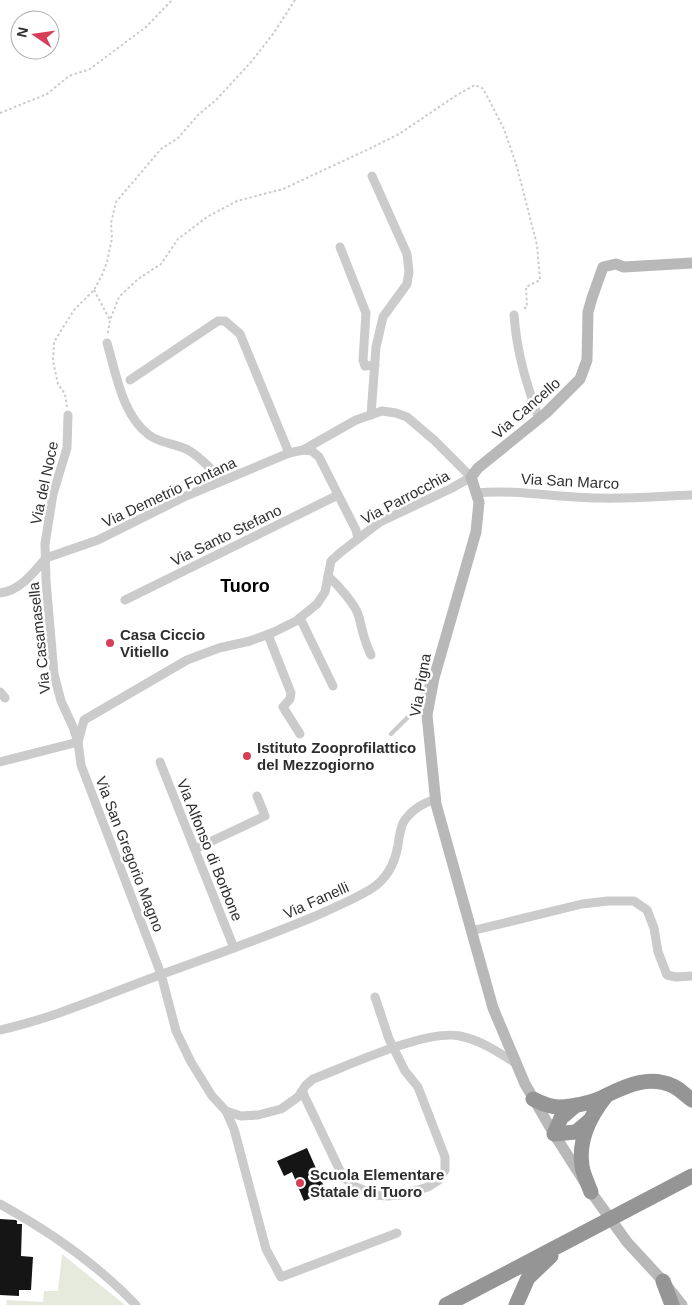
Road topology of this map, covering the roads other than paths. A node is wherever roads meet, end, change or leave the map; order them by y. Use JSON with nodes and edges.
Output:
{"nodes":[{"id":1,"x":372,"y":176,"type":"dead end"},
{"id":2,"x":340,"y":247,"type":"dead end"},
{"id":3,"x":692,"y":263,"type":"edge"},
{"id":4,"x":514,"y":315,"type":"road end"},
{"id":5,"x":107,"y":342,"type":"road end"},
{"id":6,"x":375,"y":365,"type":"junction"},
{"id":7,"x":130,"y":380,"type":"dead end"},
{"id":8,"x":68,"y":415,"type":"road end"},
{"id":9,"x":371,"y":415,"type":"junction"},
{"id":10,"x":539,"y":419,"type":"junction"},
{"id":11,"x":303,"y":450,"type":"junction"},
{"id":12,"x":288,"y":453,"type":"junction"},
{"id":13,"x":471,"y":477,"type":"junction"},
{"id":14,"x":223,"y":480,"type":"junction"},
{"id":15,"x":476,"y":493,"type":"junction"},
{"id":16,"x":338,"y":495,"type":"junction"},
{"id":17,"x":692,"y":495,"type":"edge"},
{"id":18,"x":358,"y":538,"type":"junction"},
{"id":19,"x":46,"y":558,"type":"junction"},
{"id":20,"x":328,"y":576,"type":"junction"},
{"id":21,"x":0,"y":592,"type":"edge"},
{"id":22,"x":125,"y":600,"type":"dead end"},
{"id":23,"x":300,"y":618,"type":"junction"},
{"id":24,"x":450,"y":622,"type":"junction"},
{"id":25,"x":268,"y":634,"type":"junction"},
{"id":26,"x":371,"y":655,"type":"dead end"},
{"id":27,"x":334,"y":686,"type":"dead end"},
{"id":28,"x":300,"y":734,"type":"dead end"},
{"id":29,"x":391,"y":734,"type":"dead end"},
{"id":30,"x":78,"y":742,"type":"junction"},
{"id":31,"x":0,"y":762,"type":"edge"},
{"id":32,"x":160,"y":762,"type":"dead end"},
{"id":33,"x":257,"y":796,"type":"dead end"},
{"id":34,"x":436,"y":799,"type":"junction"},
{"id":35,"x":195,"y":849,"type":"junction"},
{"id":36,"x":471,"y":931,"type":"junction"},
{"id":37,"x":234,"y":948,"type":"junction"},
{"id":38,"x":161,"y":974,"type":"junction"},
{"id":39,"x":692,"y":976,"type":"edge"},
{"id":40,"x":375,"y":997,"type":"dead end"},
{"id":41,"x":0,"y":1030,"type":"edge"},
{"id":42,"x":394,"y":1048,"type":"junction"},
{"id":43,"x":516,"y":1063,"type":"junction"},
{"id":44,"x":302,"y":1091,"type":"junction"},
{"id":45,"x":606,"y":1096,"type":"junction"},
{"id":46,"x":533,"y":1098,"type":"junction"},
{"id":47,"x":692,"y":1100,"type":"edge"},
{"id":48,"x":576,"y":1105,"type":"junction"},
{"id":49,"x":226,"y":1111,"type":"junction"},
{"id":50,"x":589,"y":1121,"type":"junction"},
{"id":51,"x":554,"y":1134,"type":"junction"},
{"id":52,"x":692,"y":1176,"type":"edge"},
{"id":53,"x":591,"y":1192,"type":"junction"},
{"id":54,"x":0,"y":1204,"type":"edge"},
{"id":55,"x":397,"y":1233,"type":"dead end"},
{"id":56,"x":569,"y":1241,"type":"junction"},
{"id":57,"x":663,"y":1281,"type":"junction"},
{"id":58,"x":136,"y":1305,"type":"edge"},
{"id":59,"x":446,"y":1305,"type":"edge"},
{"id":60,"x":516,"y":1305,"type":"edge"},
{"id":61,"x":672,"y":1305,"type":"edge"},
{"id":62,"x":682,"y":1305,"type":"edge"}],
"edges":[{"from":1,"to":6,"type":"street"},
{"from":2,"to":6,"type":"street"},
{"from":3,"to":10,"type":"street","name":"Via Cancello"},
{"from":4,"to":10,"type":"street"},
{"from":5,"to":14,"type":"street"},
{"from":6,"to":9,"type":"street"},
{"from":7,"to":12,"type":"street"},
{"from":8,"to":19,"type":"street","name":"Via del Noce"},
{"from":9,"to":11,"type":"street","name":"Via Demetrio Fontana"},
{"from":9,"to":13,"type":"street","name":"Via Demetrio Fontana"},
{"from":10,"to":13,"type":"street","name":"Via Cancello"},
{"from":11,"to":12,"type":"street","name":"Via Demetrio Fontana"},
{"from":11,"to":16,"type":"street"},
{"from":12,"to":14,"type":"street","name":"Via Demetrio Fontana"},
{"from":13,"to":15,"type":"street","name":"Via Pigna"},
{"from":13,"to":18,"type":"street","name":"Via Parrocchia"},
{"from":14,"to":19,"type":"street","name":"Via Demetrio Fontana"},
{"from":15,"to":17,"type":"street","name":"Via San Marco"},
{"from":15,"to":24,"type":"street","name":"Via Pigna"},
{"from":16,"to":18,"type":"street"},
{"from":16,"to":22,"type":"street","name":"Via Santo Stefano"},
{"from":18,"to":20,"type":"street","name":"Via Parrocchia"},
{"from":19,"to":21,"type":"street"},
{"from":19,"to":30,"type":"street","name":"Via Casamasella"},
{"from":20,"to":23,"type":"street","name":"Via Parrocchia"},
{"from":20,"to":26,"type":"street"},
{"from":23,"to":25,"type":"street","name":"Via Parrocchia"},
{"from":23,"to":27,"type":"street"},
{"from":24,"to":29,"type":"lane"},
{"from":24,"to":34,"type":"street","name":"Via Pigna"},
{"from":25,"to":28,"type":"street"},
{"from":25,"to":30,"type":"street","name":"Via Parrocchia"},
{"from":30,"to":31,"type":"street"},
{"from":30,"to":38,"type":"street","name":"Via San Gregorio Magno"},
{"from":32,"to":35,"type":"street","name":"Via Alfonso di Borbone"},
{"from":33,"to":35,"type":"street"},
{"from":34,"to":36,"type":"street","name":"Via Pigna"},
{"from":34,"to":37,"type":"street","name":"Via Fanelli"},
{"from":35,"to":37,"type":"street","name":"Via Alfonso di Borbone"},
{"from":36,"to":39,"type":"street"},
{"from":36,"to":43,"type":"street","name":"Via Pigna"},
{"from":37,"to":38,"type":"street","name":"Via Fanelli"},
{"from":38,"to":41,"type":"street","name":"Via Fanelli"},
{"from":38,"to":49,"type":"street","name":"Via San Gregorio Magno"},
{"from":40,"to":42,"type":"street"},
{"from":42,"to":43,"type":"street"},
{"from":42,"to":44,"type":"street"},
{"from":42,"to":44,"type":"street"},
{"from":43,"to":46,"type":"street","name":"Via Pigna"},
{"from":44,"to":49,"type":"street"},
{"from":45,"to":47,"type":"highway"},
{"from":45,"to":48,"type":"highway"},
{"from":45,"to":50,"type":"highway"},
{"from":46,"to":48,"type":"highway"},
{"from":46,"to":51,"type":"street","name":"Via Pigna"},
{"from":48,"to":51,"type":"highway"},
{"from":49,"to":55,"type":"street","name":"Via San Gregorio Magno"},
{"from":50,"to":51,"type":"highway"},
{"from":50,"to":53,"type":"highway"},
{"from":51,"to":53,"type":"street","name":"Via Pigna"},
{"from":52,"to":56,"type":"highway"},
{"from":53,"to":57,"type":"street","name":"Via Pigna"},
{"from":54,"to":58,"type":"street"},
{"from":56,"to":59,"type":"highway"},
{"from":56,"to":60,"type":"highway"},
{"from":57,"to":61,"type":"highway"},
{"from":57,"to":62,"type":"street","name":"Via Pigna"}]}
